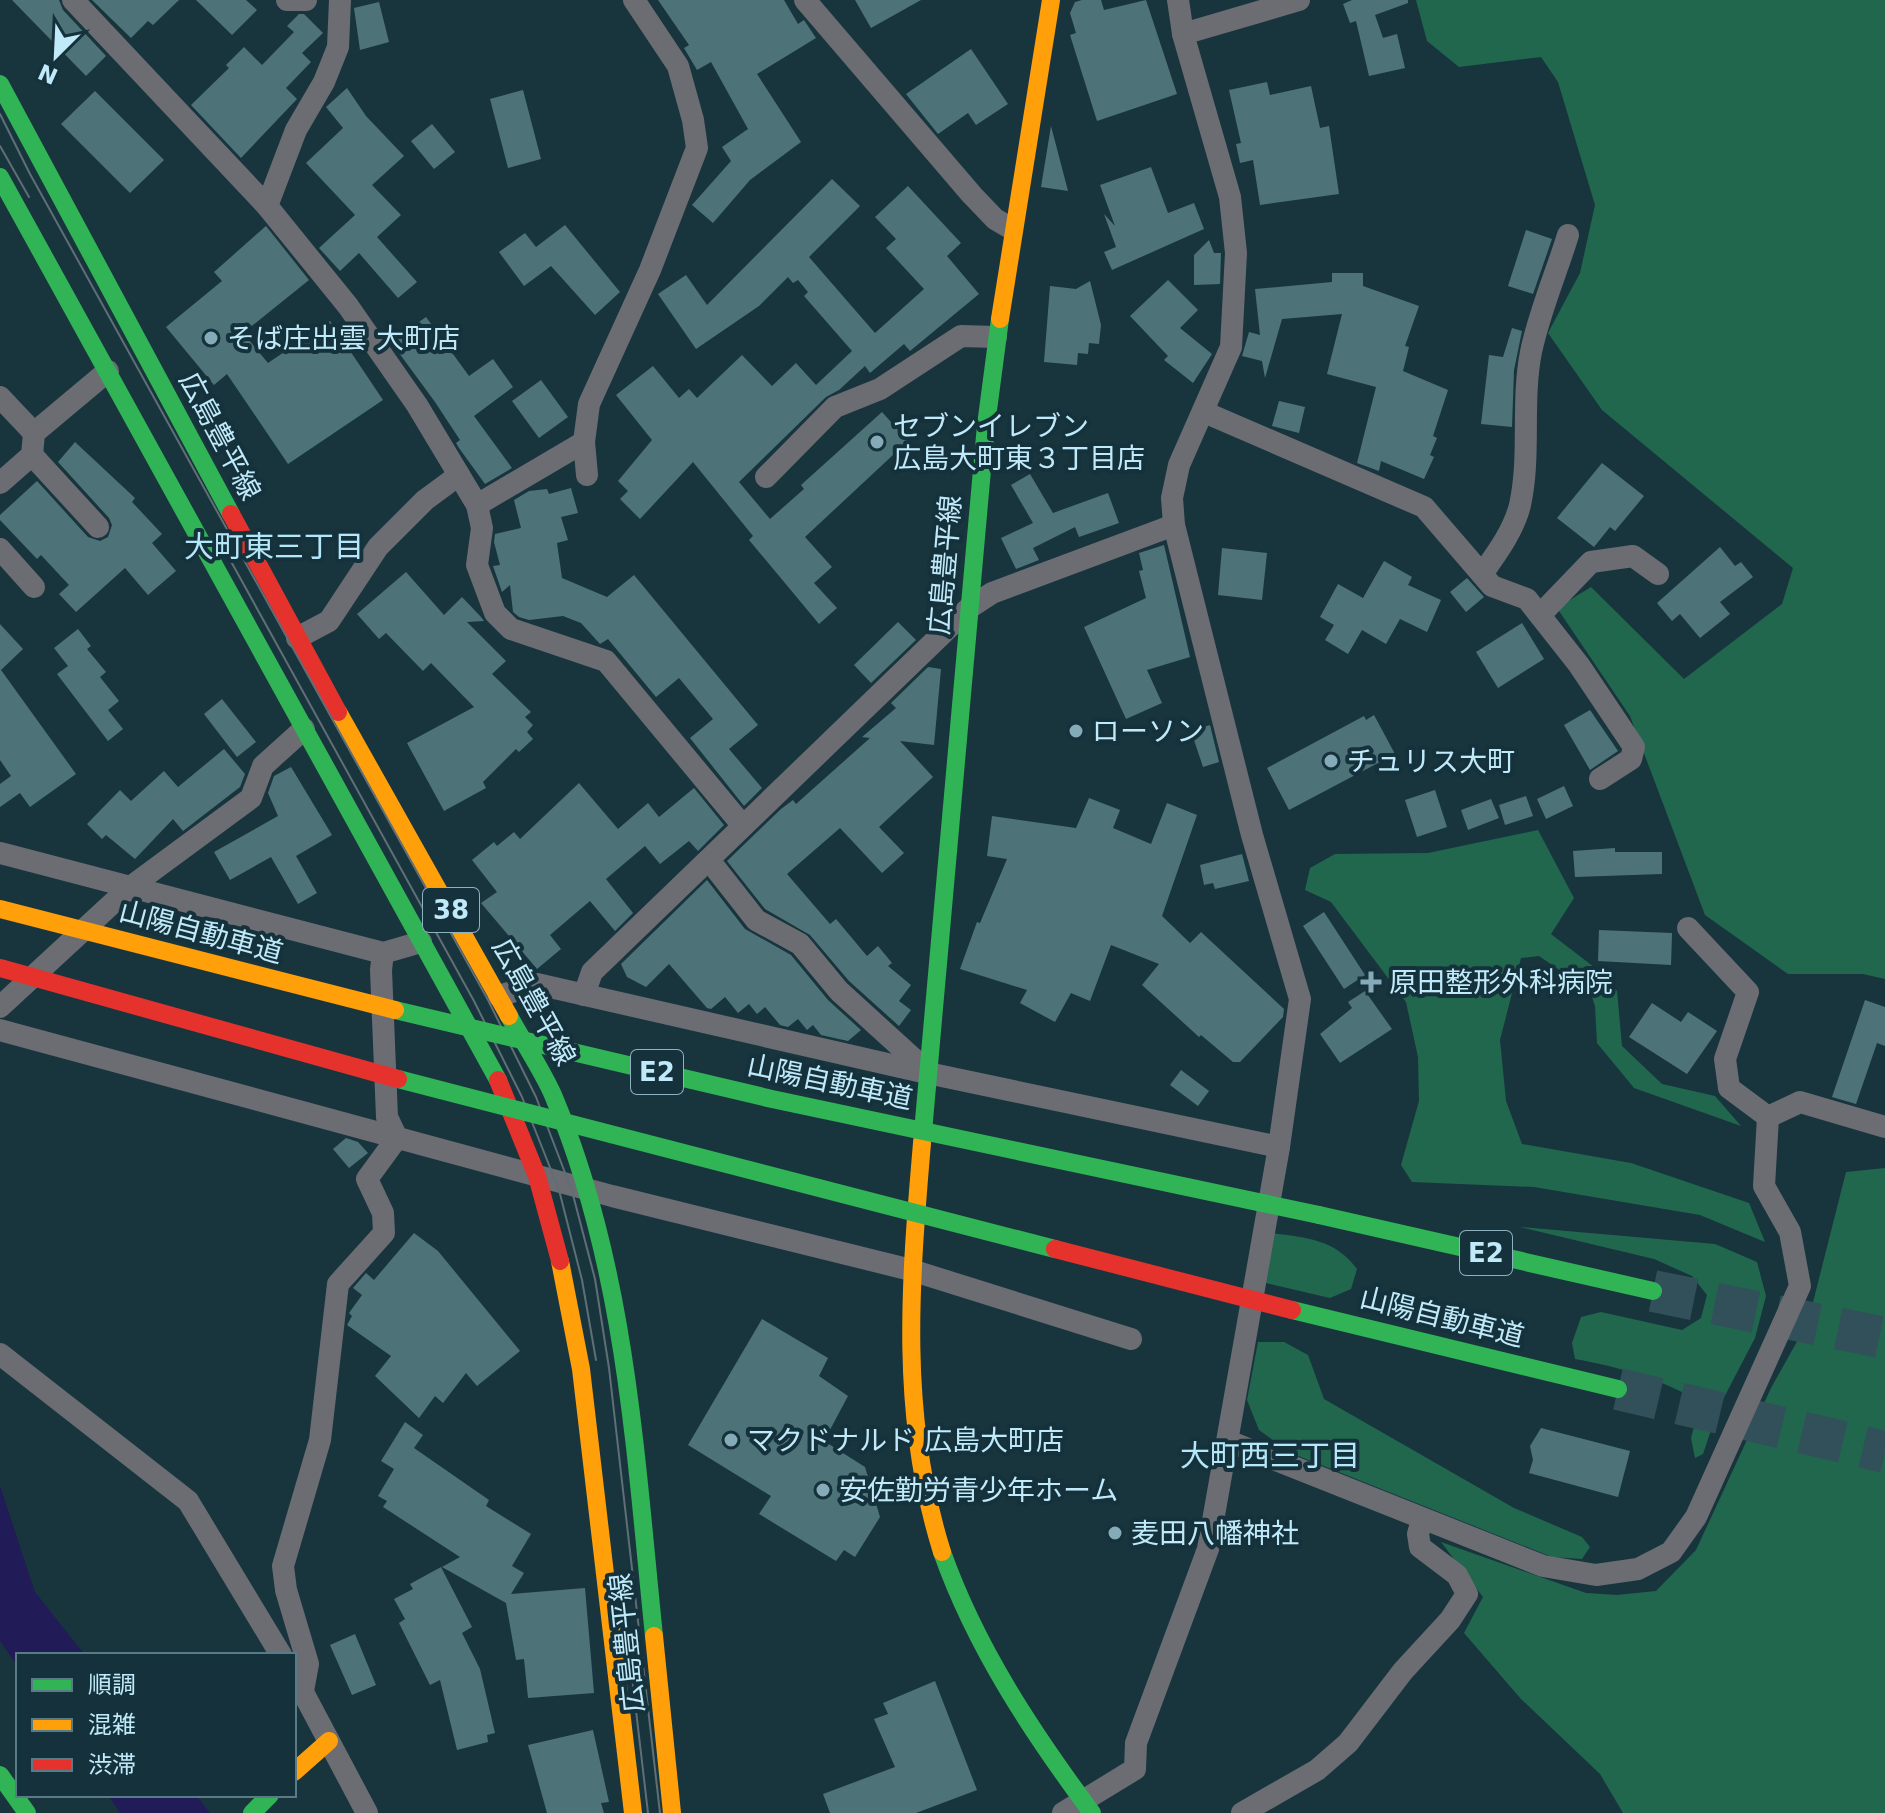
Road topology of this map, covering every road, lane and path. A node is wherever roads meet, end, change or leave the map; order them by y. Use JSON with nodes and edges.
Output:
{"nodes":[{"id":1,"x":73,"y":0,"type":"edge"},
{"id":2,"x":287,"y":0,"type":"edge"},
{"id":3,"x":306,"y":0,"type":"edge"},
{"id":4,"x":340,"y":0,"type":"edge"},
{"id":5,"x":634,"y":0,"type":"edge"},
{"id":6,"x":805,"y":0,"type":"edge"},
{"id":7,"x":1051,"y":0,"type":"edge"},
{"id":8,"x":1178,"y":0,"type":"edge"},
{"id":9,"x":1299,"y":0,"type":"edge"},
{"id":10,"x":1183,"y":34,"type":"junction"},
{"id":11,"x":0,"y":84,"type":"edge"},
{"id":12,"x":0,"y":177,"type":"edge"},
{"id":13,"x":267,"y":206,"type":"junction"},
{"id":14,"x":1012,"y":229,"type":"junction"},
{"id":15,"x":1568,"y":235,"type":"dead end"},
{"id":16,"x":996,"y":337,"type":"junction"},
{"id":17,"x":108,"y":371,"type":"junction"},
{"id":18,"x":0,"y":397,"type":"edge"},
{"id":19,"x":1204,"y":412,"type":"junction"},
{"id":20,"x":584,"y":442,"type":"junction"},
{"id":21,"x":33,"y":444,"type":"junction"},
{"id":22,"x":459,"y":475,"type":"junction"},
{"id":23,"x":587,"y":475,"type":"dead end"},
{"id":24,"x":766,"y":477,"type":"dead end"},
{"id":25,"x":0,"y":483,"type":"edge"},
{"id":26,"x":477,"y":505,"type":"junction"},
{"id":27,"x":1174,"y":525,"type":"junction"},
{"id":28,"x":98,"y":527,"type":"dead end"},
{"id":29,"x":0,"y":549,"type":"edge"},
{"id":30,"x":1482,"y":574,"type":"junction"},
{"id":31,"x":1658,"y":574,"type":"dead end"},
{"id":32,"x":34,"y":587,"type":"dead end"},
{"id":33,"x":969,"y":608,"type":"junction"},
{"id":34,"x":1540,"y":615,"type":"junction"},
{"id":35,"x":297,"y":638,"type":"junction"},
{"id":36,"x":304,"y":729,"type":"junction"},
{"id":37,"x":1600,"y":779,"type":"dead end"},
{"id":38,"x":743,"y":826,"type":"junction"},
{"id":39,"x":0,"y":853,"type":"edge"},
{"id":40,"x":709,"y":860,"type":"junction"},
{"id":41,"x":129,"y":888,"type":"junction"},
{"id":42,"x":0,"y":909,"type":"edge"},
{"id":43,"x":1688,"y":928,"type":"dead end"},
{"id":44,"x":421,"y":942,"type":"junction"},
{"id":45,"x":383,"y":953,"type":"junction"},
{"id":46,"x":0,"y":968,"type":"edge"},
{"id":47,"x":584,"y":995,"type":"junction"},
{"id":48,"x":499,"y":996,"type":"junction"},
{"id":49,"x":0,"y":1007,"type":"edge"},
{"id":50,"x":0,"y":1030,"type":"edge"},
{"id":51,"x":928,"y":1072,"type":"junction"},
{"id":52,"x":1768,"y":1117,"type":"junction"},
{"id":53,"x":1885,"y":1127,"type":"edge"},
{"id":54,"x":397,"y":1138,"type":"junction"},
{"id":55,"x":1279,"y":1147,"type":"junction"},
{"id":56,"x":537,"y":1176,"type":"junction"},
{"id":57,"x":587,"y":1188,"type":"junction"},
{"id":58,"x":911,"y":1270,"type":"junction"},
{"id":59,"x":1653,"y":1291,"type":"tunnel mouth"},
{"id":60,"x":1131,"y":1339,"type":"dead end"},
{"id":61,"x":0,"y":1354,"type":"edge"},
{"id":62,"x":1618,"y":1389,"type":"tunnel mouth"},
{"id":63,"x":1228,"y":1441,"type":"junction"},
{"id":64,"x":1422,"y":1520,"type":"junction"},
{"id":65,"x":280,"y":1653,"type":"edge"},
{"id":66,"x":298,"y":1684,"type":"edge"},
{"id":67,"x":329,"y":1741,"type":"junction"},
{"id":68,"x":296,"y":1770,"type":"edge"},
{"id":69,"x":0,"y":1775,"type":"edge"},
{"id":70,"x":268,"y":1797,"type":"edge"},
{"id":71,"x":1088,"y":1808,"type":"edge"},
{"id":72,"x":27,"y":1813,"type":"edge"},
{"id":73,"x":252,"y":1813,"type":"edge"},
{"id":74,"x":367,"y":1813,"type":"edge"},
{"id":75,"x":633,"y":1813,"type":"edge"},
{"id":76,"x":672,"y":1813,"type":"edge"},
{"id":77,"x":1063,"y":1813,"type":"edge"},
{"id":78,"x":1242,"y":1813,"type":"edge"}],
"edges":[{"from":1,"to":13,"type":"street"},
{"from":2,"to":3,"type":"street"},
{"from":4,"to":13,"type":"street"},
{"from":5,"to":20,"type":"street"},
{"from":6,"to":14,"type":"street"},
{"from":7,"to":14,"type":"main road","name":"広島豊平線"},
{"from":8,"to":10,"type":"street"},
{"from":9,"to":10,"type":"street"},
{"from":10,"to":19,"type":"street"},
{"from":11,"to":35,"type":"main road","name":"広島豊平線","number":"38"},
{"from":12,"to":17,"type":"main road","name":"広島豊平線","number":"38"},
{"from":13,"to":22,"type":"street"},
{"from":14,"to":16,"type":"main road","name":"広島豊平線"},
{"from":15,"to":30,"type":"street"},
{"from":16,"to":24,"type":"street"},
{"from":16,"to":33,"type":"main road","name":"広島豊平線"},
{"from":17,"to":21,"type":"street"},
{"from":17,"to":36,"type":"main road","name":"広島豊平線","number":"38"},
{"from":18,"to":21,"type":"street"},
{"from":19,"to":27,"type":"street"},
{"from":19,"to":30,"type":"street"},
{"from":20,"to":23,"type":"street"},
{"from":20,"to":26,"type":"street"},
{"from":21,"to":25,"type":"street"},
{"from":21,"to":28,"type":"street"},
{"from":22,"to":26,"type":"street"},
{"from":22,"to":35,"type":"street"},
{"from":26,"to":38,"type":"street"},
{"from":27,"to":33,"type":"street"},
{"from":27,"to":55,"type":"street"},
{"from":29,"to":32,"type":"street"},
{"from":30,"to":34,"type":"street"},
{"from":31,"to":34,"type":"street"},
{"from":33,"to":38,"type":"street"},
{"from":33,"to":51,"type":"main road","name":"広島豊平線"},
{"from":34,"to":37,"type":"street"},
{"from":35,"to":48,"type":"main road","name":"広島豊平線","number":"38"},
{"from":36,"to":41,"type":"street"},
{"from":36,"to":44,"type":"main road","name":"広島豊平線","number":"38"},
{"from":38,"to":40,"type":"street"},
{"from":39,"to":41,"type":"street"},
{"from":40,"to":47,"type":"street"},
{"from":40,"to":51,"type":"street"},
{"from":41,"to":45,"type":"street"},
{"from":41,"to":49,"type":"street"},
{"from":42,"to":59,"type":"main road","name":"山陽自動車道","number":"E2","bridge":true},
{"from":43,"to":52,"type":"street"},
{"from":44,"to":45,"type":"street"},
{"from":44,"to":56,"type":"main road","name":"広島豊平線","number":"38"},
{"from":45,"to":54,"type":"street"},
{"from":46,"to":62,"type":"main road","name":"山陽自動車道","bridge":true},
{"from":47,"to":48,"type":"street"},
{"from":47,"to":51,"type":"street"},
{"from":48,"to":57,"type":"main road","name":"広島豊平線","number":"38"},
{"from":50,"to":54,"type":"street"},
{"from":51,"to":55,"type":"street"},
{"from":51,"to":58,"type":"main road","name":"広島豊平線"},
{"from":52,"to":53,"type":"street"},
{"from":52,"to":64,"type":"street"},
{"from":54,"to":56,"type":"street"},
{"from":54,"to":66,"type":"street"},
{"from":55,"to":63,"type":"street"},
{"from":56,"to":57,"type":"street"},
{"from":56,"to":75,"type":"main road","name":"広島豊平線","number":"38"},
{"from":57,"to":58,"type":"street"},
{"from":57,"to":76,"type":"main road","name":"広島豊平線","number":"38"},
{"from":58,"to":60,"type":"street"},
{"from":58,"to":71,"type":"main road","name":"広島豊平線"},
{"from":61,"to":65,"type":"street"},
{"from":63,"to":64,"type":"street"},
{"from":63,"to":71,"type":"street"},
{"from":64,"to":78,"type":"street"},
{"from":66,"to":67,"type":"street"},
{"from":67,"to":68,"type":"main road"},
{"from":67,"to":74,"type":"street"},
{"from":69,"to":72,"type":"main road"},
{"from":70,"to":73,"type":"main road"},
{"from":71,"to":77,"type":"street"}]}
